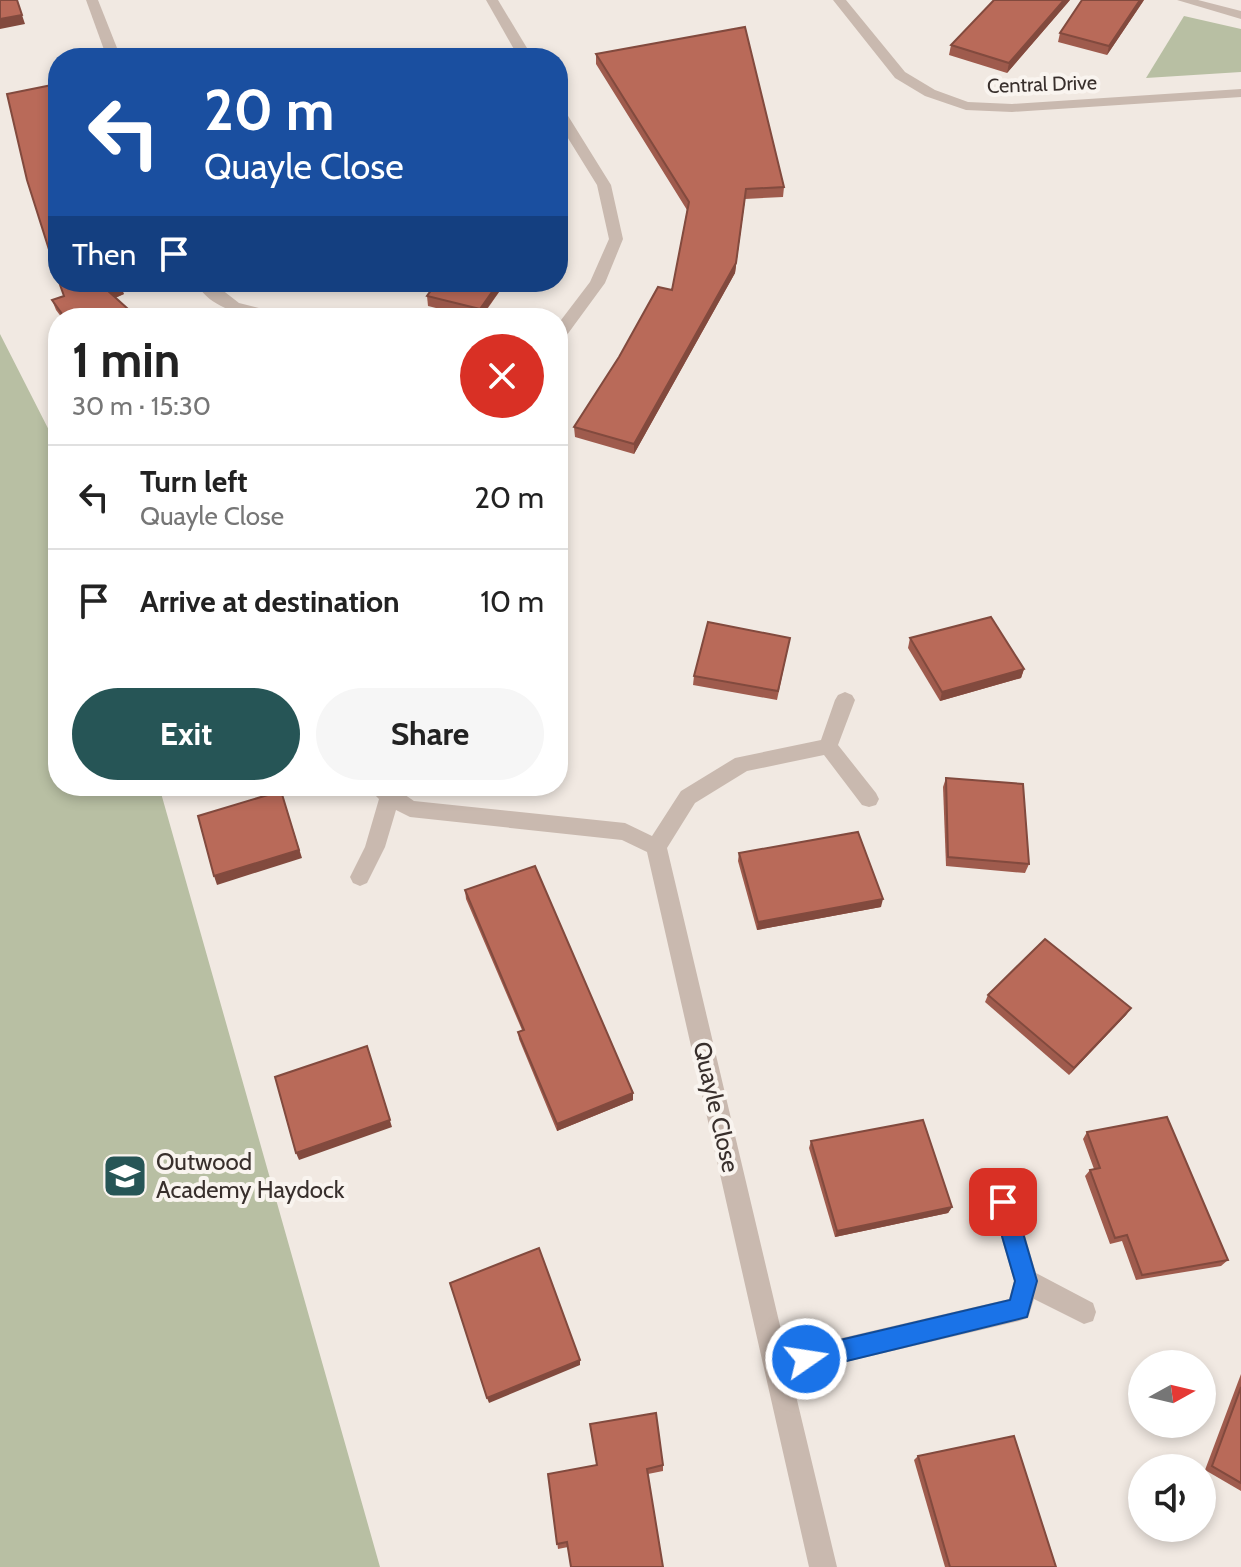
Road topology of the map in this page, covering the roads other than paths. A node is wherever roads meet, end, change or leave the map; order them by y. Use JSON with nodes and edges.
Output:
{"nodes":[{"id":1,"x":92,"y":0,"type":"edge"},
{"id":2,"x":492,"y":0,"type":"edge"},
{"id":3,"x":839,"y":0,"type":"edge"},
{"id":4,"x":1183,"y":0,"type":"edge"},
{"id":5,"x":1241,"y":15,"type":"edge"},
{"id":6,"x":110,"y":48,"type":"edge"},
{"id":7,"x":520,"y":48,"type":"edge"},
{"id":8,"x":1241,"y":93,"type":"edge"},
{"id":9,"x":568,"y":127,"type":"edge"},
{"id":10,"x":213,"y":292,"type":"edge"},
{"id":11,"x":241,"y":308,"type":"edge"},
{"id":12,"x":568,"y":322,"type":"edge"},
{"id":13,"x":845,"y":700,"type":"dead end"},
{"id":14,"x":828,"y":746,"type":"junction"},
{"id":15,"x":382,"y":796,"type":"edge"},
{"id":16,"x":390,"y":796,"type":"edge"},
{"id":17,"x":869,"y":799,"type":"dead end"},
{"id":18,"x":656,"y":847,"type":"junction"},
{"id":19,"x":360,"y":877,"type":"dead end"},
{"id":20,"x":1003,"y":1202,"type":"dead end"},
{"id":21,"x":1026,"y":1281,"type":"junction"},
{"id":22,"x":1084,"y":1312,"type":"dead end"},
{"id":23,"x":776,"y":1366,"type":"junction"},
{"id":24,"x":823,"y":1567,"type":"edge"}],
"edges":[{"from":1,"to":6,"type":"street"},
{"from":2,"to":7,"type":"street"},
{"from":3,"to":8,"type":"street","name":"Central Drive"},
{"from":4,"to":5,"type":"street"},
{"from":9,"to":12,"type":"street"},
{"from":10,"to":11,"type":"street"},
{"from":13,"to":14,"type":"street"},
{"from":14,"to":17,"type":"street"},
{"from":14,"to":18,"type":"street"},
{"from":15,"to":19,"type":"street"},
{"from":16,"to":18,"type":"street"},
{"from":18,"to":23,"type":"street","name":"Quayle Close"},
{"from":20,"to":21,"type":"street"},
{"from":21,"to":22,"type":"street"},
{"from":21,"to":23,"type":"street"},
{"from":23,"to":24,"type":"street","name":"Quayle Close"}]}
